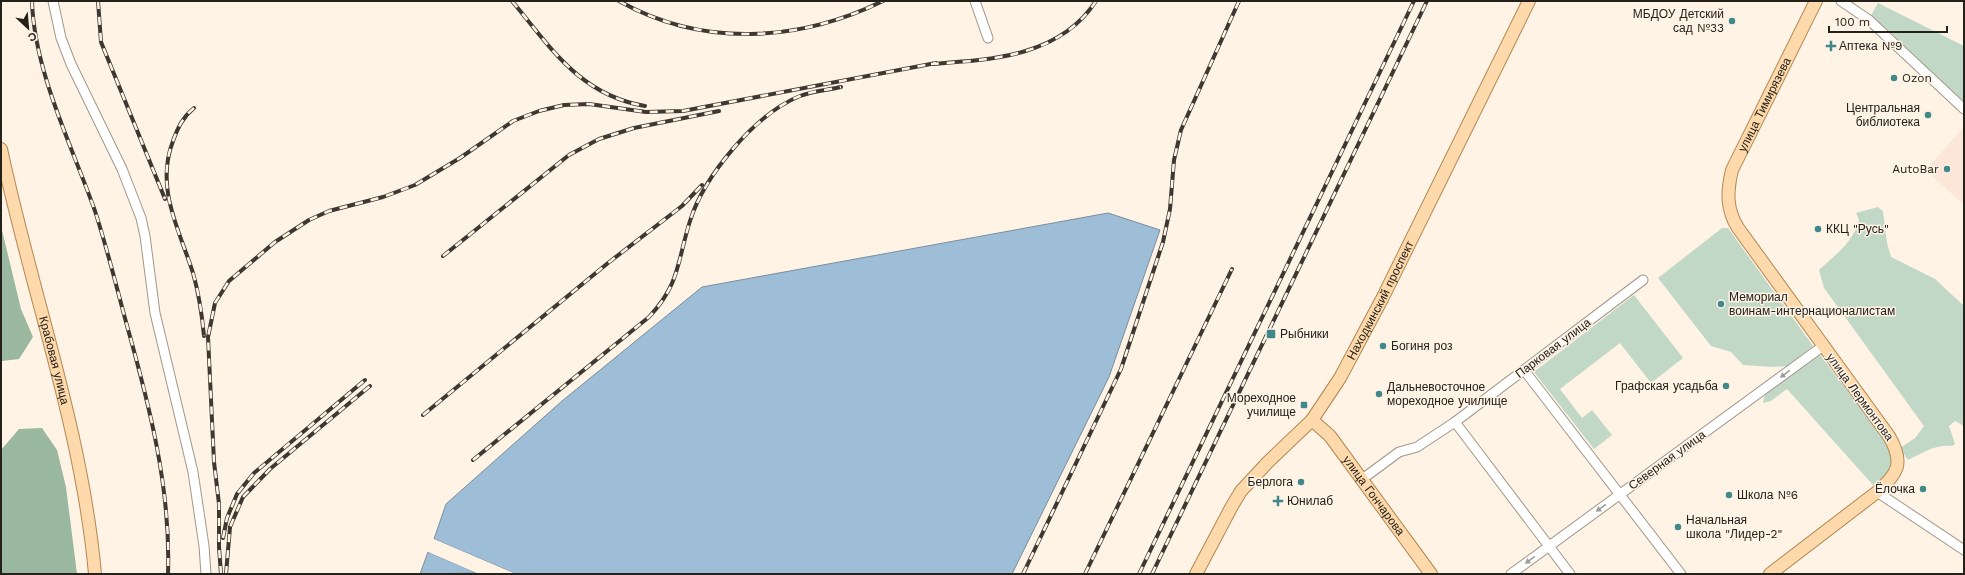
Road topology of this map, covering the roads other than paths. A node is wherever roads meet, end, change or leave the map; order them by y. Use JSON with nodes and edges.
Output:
{"nodes":[{"id":1,"x":53,"y":1,"type":"edge"},
{"id":2,"x":975,"y":1,"type":"edge"},
{"id":3,"x":1529,"y":1,"type":"edge"},
{"id":4,"x":1816,"y":1,"type":"edge"},
{"id":5,"x":1841,"y":1,"type":"edge"},
{"id":6,"x":988,"y":38,"type":"dead end"},
{"id":7,"x":1964,"y":110,"type":"edge"},
{"id":8,"x":1,"y":149,"type":"edge"},
{"id":9,"x":1730,"y":213,"type":"joint"},
{"id":10,"x":1643,"y":280,"type":"dead end"},
{"id":11,"x":1820,"y":348,"type":"junction"},
{"id":12,"x":1524,"y":370,"type":"junction"},
{"id":13,"x":1312,"y":420,"type":"junction"},
{"id":14,"x":1455,"y":422,"type":"junction"},
{"id":15,"x":1361,"y":480,"type":"junction"},
{"id":16,"x":1877,"y":492,"type":"junction"},
{"id":17,"x":1619,"y":495,"type":"junction"},
{"id":18,"x":1550,"y":546,"type":"junction"},
{"id":19,"x":1964,"y":550,"type":"edge"},
{"id":20,"x":1776,"y":572,"type":"edge"},
{"id":21,"x":95,"y":574,"type":"edge"},
{"id":22,"x":206,"y":574,"type":"edge"},
{"id":23,"x":1196,"y":574,"type":"edge"},
{"id":24,"x":1431,"y":574,"type":"edge"},
{"id":25,"x":1511,"y":574,"type":"edge"},
{"id":26,"x":1570,"y":574,"type":"edge"},
{"id":27,"x":1681,"y":574,"type":"edge"}],
"edges":[{"from":1,"to":22,"type":"street"},
{"from":2,"to":6,"type":"street"},
{"from":3,"to":13,"type":"main road","name":"Находкинский проспект"},
{"from":4,"to":9,"type":"main road","name":"улица Тимирязева"},
{"from":5,"to":7,"type":"street"},
{"from":8,"to":21,"type":"main road","name":"Крабовая улица"},
{"from":9,"to":11,"type":"main road","name":"улица Лермонтова"},
{"from":10,"to":12,"type":"street","name":"Парковая улица"},
{"from":11,"to":16,"type":"main road","name":"улица Лермонтова"},
{"from":11,"to":17,"type":"street","name":"Северная улица","one_way":true},
{"from":12,"to":14,"type":"street","name":"Парковая улица"},
{"from":12,"to":17,"type":"street"},
{"from":13,"to":15,"type":"main road","name":"улица Гончарова"},
{"from":13,"to":23,"type":"main road","name":"Находкинский проспект"},
{"from":14,"to":15,"type":"street","name":"Парковая улица"},
{"from":14,"to":18,"type":"street"},
{"from":15,"to":24,"type":"main road","name":"улица Гончарова"},
{"from":16,"to":19,"type":"street"},
{"from":16,"to":20,"type":"main road","name":"улица Лермонтова"},
{"from":17,"to":18,"type":"street","name":"Северная улица","one_way":true},
{"from":17,"to":27,"type":"street"},
{"from":18,"to":25,"type":"street","name":"Северная улица","one_way":true},
{"from":18,"to":26,"type":"street"}]}
